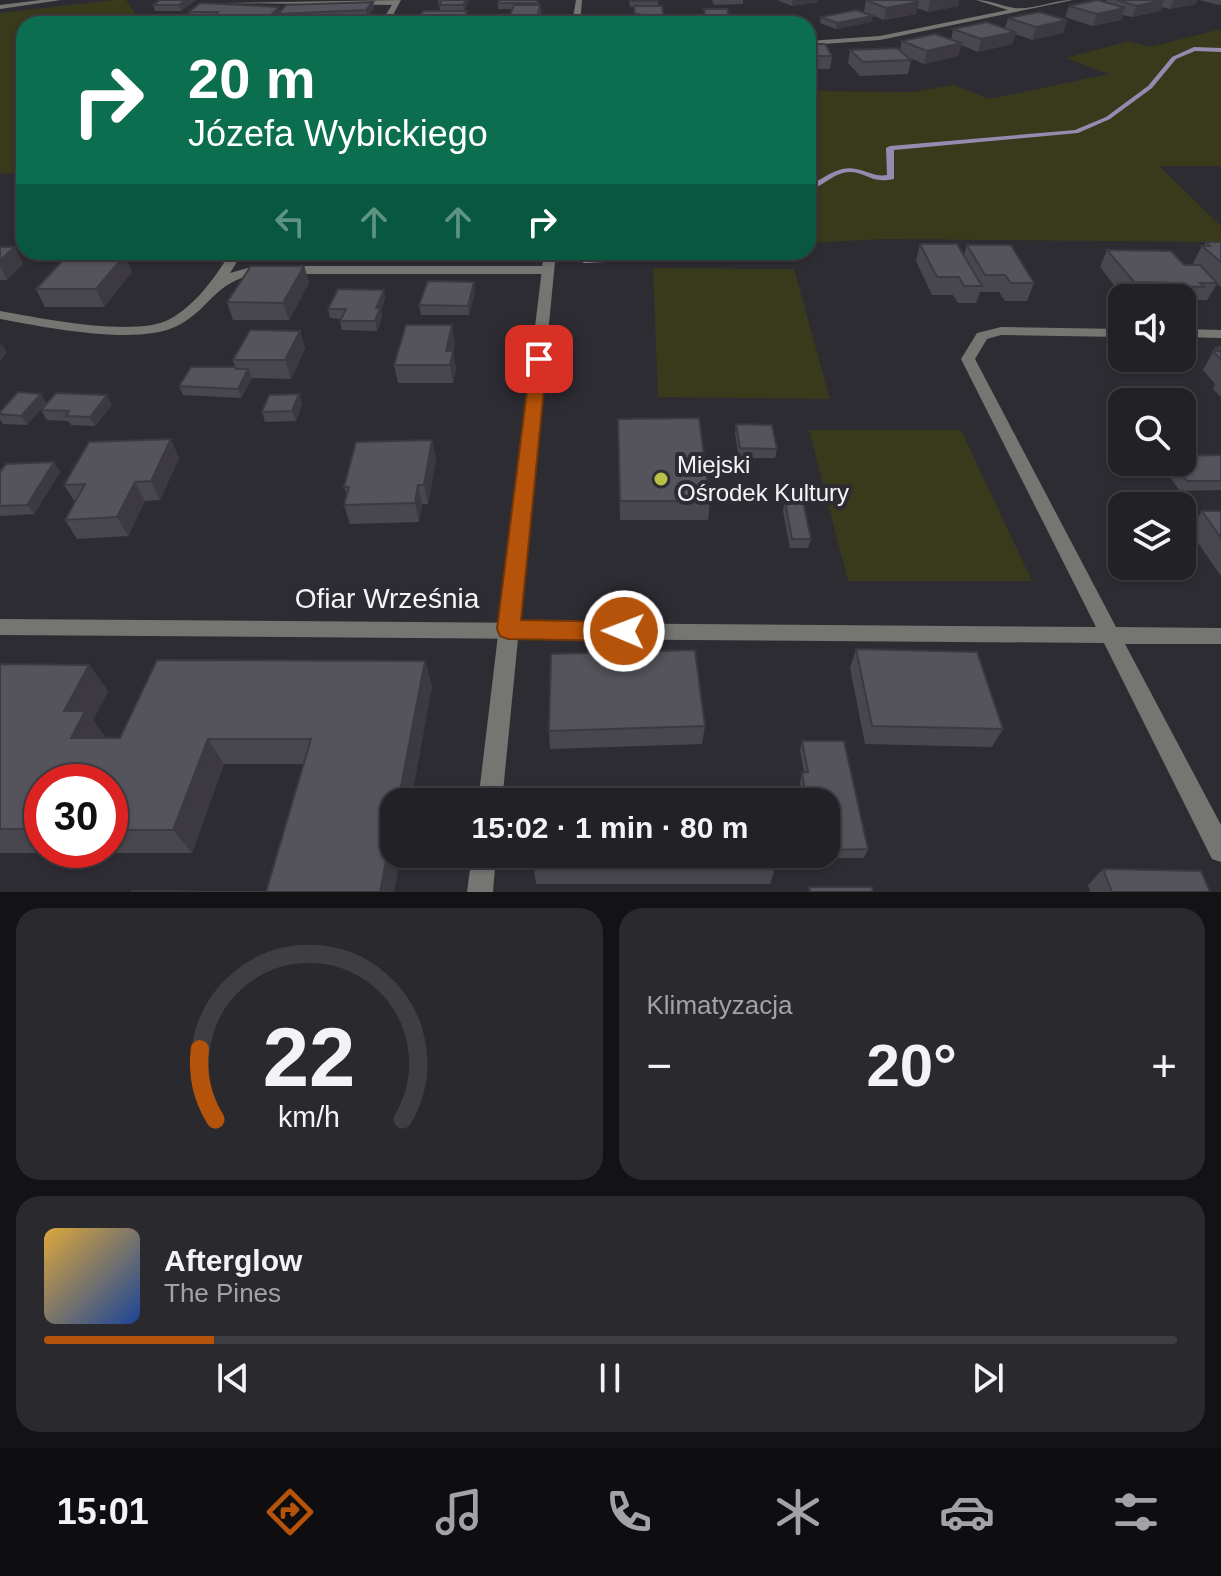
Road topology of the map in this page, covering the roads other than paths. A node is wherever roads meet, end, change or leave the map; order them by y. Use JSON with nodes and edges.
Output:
{"nodes":[{"id":1,"x":58,"y":0,"type":"edge"},
{"id":2,"x":979,"y":0,"type":"edge"},
{"id":3,"x":1070,"y":0,"type":"edge"},
{"id":4,"x":397,"y":2,"type":"edge"},
{"id":5,"x":226,"y":3,"type":"edge"},
{"id":6,"x":0,"y":7,"type":"edge"},
{"id":7,"x":1016,"y":11,"type":"junction"},
{"id":8,"x":816,"y":42,"type":"edge"},
{"id":9,"x":232,"y":260,"type":"edge"},
{"id":10,"x":549,"y":261,"type":"edge"},
{"id":11,"x":219,"y":281,"type":"junction"},
{"id":12,"x":0,"y":315,"type":"edge"},
{"id":13,"x":1108,"y":333,"type":"edge"},
{"id":14,"x":1196,"y":333,"type":"edge"},
{"id":15,"x":1221,"y":334,"type":"edge"},
{"id":16,"x":0,"y":627,"type":"edge"},
{"id":17,"x":508,"y":629,"type":"junction"},
{"id":18,"x":1109,"y":635,"type":"junction"},
{"id":19,"x":1221,"y":636,"type":"edge"},
{"id":20,"x":491,"y":788,"type":"edge"},
{"id":21,"x":1221,"y":850,"type":"edge"},
{"id":22,"x":483,"y":868,"type":"edge"},
{"id":23,"x":480,"y":892,"type":"edge"}],
"edges":[{"from":1,"to":6,"type":"street"},
{"from":2,"to":7,"type":"street"},
{"from":3,"to":7,"type":"street"},
{"from":4,"to":5,"type":"street"},
{"from":7,"to":8,"type":"street"},
{"from":9,"to":11,"type":"street"},
{"from":10,"to":11,"type":"street"},
{"from":10,"to":17,"type":"street"},
{"from":11,"to":12,"type":"street"},
{"from":13,"to":18,"type":"street"},
{"from":14,"to":15,"type":"street"},
{"from":16,"to":17,"type":"street","name":"Ofiar Września"},
{"from":17,"to":18,"type":"street","name":"Ofiar Września"},
{"from":17,"to":20,"type":"street"},
{"from":18,"to":19,"type":"street","name":"Ofiar Września"},
{"from":18,"to":21,"type":"street"},
{"from":22,"to":23,"type":"street"}]}
